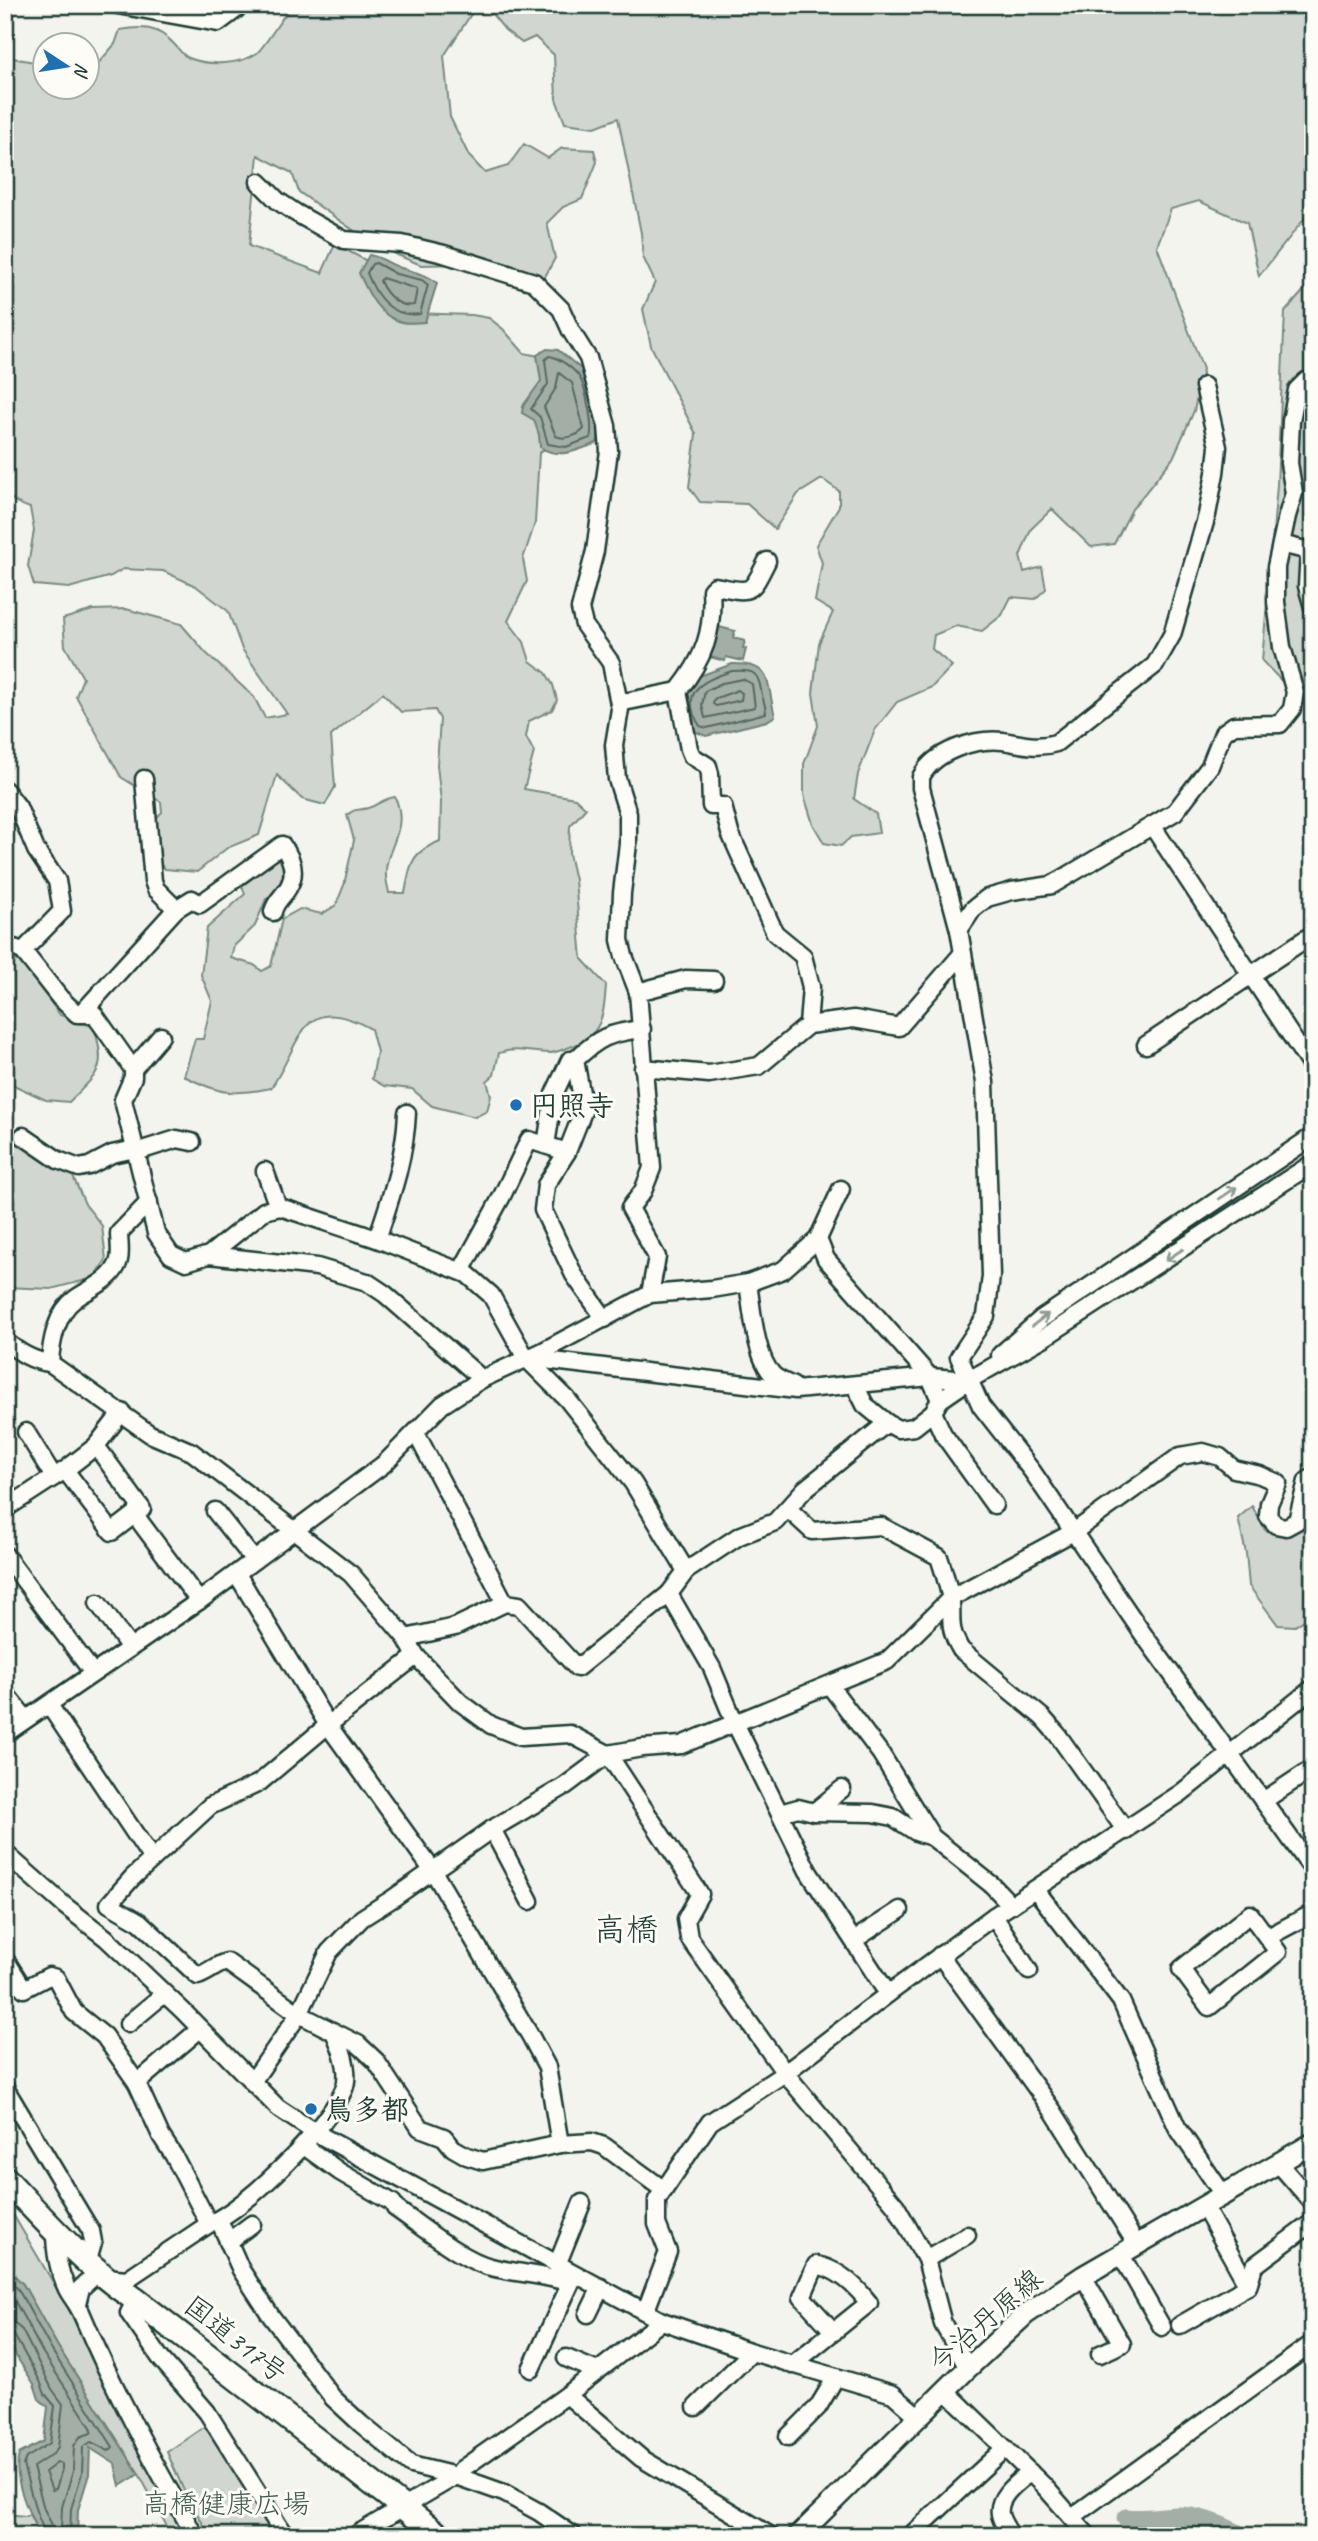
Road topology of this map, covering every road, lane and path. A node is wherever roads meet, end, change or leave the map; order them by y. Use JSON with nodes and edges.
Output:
{"nodes":[{"id":1,"x":118,"y":5,"type":"edge"},
{"id":2,"x":242,"y":6,"type":"edge"},
{"id":3,"x":259,"y":182,"type":"dead end"},
{"id":4,"x":1313,"y":380,"type":"edge"},
{"id":5,"x":1204,"y":386,"type":"dead end"},
{"id":6,"x":1281,"y":544,"type":"junction"},
{"id":7,"x":1311,"y":545,"type":"edge"},
{"id":8,"x":767,"y":561,"type":"dead end"},
{"id":9,"x":1313,"y":607,"type":"edge"},
{"id":10,"x":678,"y":691,"type":"junction"},
{"id":11,"x":619,"y":703,"type":"junction"},
{"id":12,"x":144,"y":779,"type":"dead end"},
{"id":13,"x":5,"y":790,"type":"edge"},
{"id":14,"x":1153,"y":827,"type":"junction"},
{"id":15,"x":176,"y":909,"type":"junction"},
{"id":16,"x":273,"y":912,"type":"dead end"},
{"id":17,"x":959,"y":930,"type":"junction"},
{"id":18,"x":1313,"y":934,"type":"edge"},
{"id":19,"x":5,"y":945,"type":"edge"},
{"id":20,"x":23,"y":951,"type":"junction"},
{"id":21,"x":962,"y":954,"type":"junction"},
{"id":22,"x":1251,"y":975,"type":"junction"},
{"id":23,"x":713,"y":980,"type":"dead end"},
{"id":24,"x":638,"y":992,"type":"junction"},
{"id":25,"x":81,"y":1014,"type":"junction"},
{"id":26,"x":808,"y":1025,"type":"junction"},
{"id":27,"x":642,"y":1029,"type":"junction"},
{"id":28,"x":161,"y":1036,"type":"dead end"},
{"id":29,"x":1146,"y":1045,"type":"dead end"},
{"id":30,"x":575,"y":1060,"type":"junction"},
{"id":31,"x":643,"y":1068,"type":"junction"},
{"id":32,"x":133,"y":1069,"type":"junction"},
{"id":33,"x":1313,"y":1069,"type":"edge"},
{"id":34,"x":407,"y":1113,"type":"dead end"},
{"id":35,"x":23,"y":1136,"type":"dead end"},
{"id":36,"x":1313,"y":1136,"type":"edge"},
{"id":37,"x":192,"y":1142,"type":"dead end"},
{"id":38,"x":545,"y":1144,"type":"junction"},
{"id":39,"x":136,"y":1151,"type":"junction"},
{"id":40,"x":567,"y":1152,"type":"junction"},
{"id":41,"x":1313,"y":1163,"type":"edge"},
{"id":42,"x":265,"y":1171,"type":"dead end"},
{"id":43,"x":841,"y":1189,"type":"dead end"},
{"id":44,"x":149,"y":1202,"type":"junction"},
{"id":45,"x":278,"y":1208,"type":"junction"},
{"id":46,"x":818,"y":1238,"type":"junction"},
{"id":47,"x":377,"y":1239,"type":"junction"},
{"id":48,"x":209,"y":1255,"type":"junction"},
{"id":49,"x":461,"y":1271,"type":"junction"},
{"id":50,"x":748,"y":1283,"type":"junction"},
{"id":51,"x":650,"y":1294,"type":"junction"},
{"id":52,"x":604,"y":1319,"type":"junction"},
{"id":53,"x":5,"y":1341,"type":"edge"},
{"id":54,"x":526,"y":1358,"type":"junction"},
{"id":55,"x":50,"y":1363,"type":"junction"},
{"id":56,"x":930,"y":1377,"type":"junction"},
{"id":57,"x":482,"y":1379,"type":"junction"},
{"id":58,"x":969,"y":1380,"type":"junction"},
{"id":59,"x":855,"y":1385,"type":"junction"},
{"id":60,"x":799,"y":1390,"type":"junction"},
{"id":61,"x":936,"y":1406,"type":"junction"},
{"id":62,"x":122,"y":1412,"type":"junction"},
{"id":63,"x":887,"y":1423,"type":"junction"},
{"id":64,"x":26,"y":1432,"type":"dead end"},
{"id":65,"x":416,"y":1433,"type":"junction"},
{"id":66,"x":96,"y":1446,"type":"junction"},
{"id":67,"x":60,"y":1473,"type":"junction"},
{"id":68,"x":1313,"y":1477,"type":"edge"},
{"id":69,"x":994,"y":1505,"type":"dead end"},
{"id":70,"x":788,"y":1508,"type":"junction"},
{"id":71,"x":5,"y":1509,"type":"edge"},
{"id":72,"x":215,"y":1511,"type":"dead end"},
{"id":73,"x":135,"y":1515,"type":"junction"},
{"id":74,"x":293,"y":1530,"type":"junction"},
{"id":75,"x":1075,"y":1531,"type":"junction"},
{"id":76,"x":5,"y":1555,"type":"edge"},
{"id":77,"x":254,"y":1560,"type":"junction"},
{"id":78,"x":685,"y":1571,"type":"junction"},
{"id":79,"x":237,"y":1574,"type":"junction"},
{"id":80,"x":669,"y":1594,"type":"junction"},
{"id":81,"x":951,"y":1598,"type":"junction"},
{"id":82,"x":199,"y":1601,"type":"junction"},
{"id":83,"x":505,"y":1602,"type":"junction"},
{"id":84,"x":99,"y":1603,"type":"dead end"},
{"id":85,"x":406,"y":1638,"type":"junction"},
{"id":86,"x":130,"y":1648,"type":"junction"},
{"id":87,"x":416,"y":1656,"type":"junction"},
{"id":88,"x":93,"y":1673,"type":"junction"},
{"id":89,"x":830,"y":1686,"type":"junction"},
{"id":90,"x":1313,"y":1688,"type":"edge"},
{"id":91,"x":5,"y":1693,"type":"edge"},
{"id":92,"x":49,"y":1705,"type":"junction"},
{"id":93,"x":26,"y":1719,"type":"junction"},
{"id":94,"x":734,"y":1721,"type":"junction"},
{"id":95,"x":328,"y":1725,"type":"junction"},
{"id":96,"x":5,"y":1734,"type":"edge"},
{"id":97,"x":608,"y":1754,"type":"junction"},
{"id":98,"x":1231,"y":1755,"type":"junction"},
{"id":99,"x":1313,"y":1768,"type":"edge"},
{"id":100,"x":842,"y":1789,"type":"dead end"},
{"id":101,"x":1264,"y":1801,"type":"junction"},
{"id":102,"x":814,"y":1812,"type":"junction"},
{"id":103,"x":780,"y":1813,"type":"junction"},
{"id":104,"x":492,"y":1829,"type":"junction"},
{"id":105,"x":1126,"y":1831,"type":"junction"},
{"id":106,"x":932,"y":1837,"type":"junction"},
{"id":107,"x":5,"y":1853,"type":"edge"},
{"id":108,"x":152,"y":1859,"type":"junction"},
{"id":109,"x":1313,"y":1870,"type":"edge"},
{"id":110,"x":433,"y":1871,"type":"junction"},
{"id":111,"x":1036,"y":1890,"type":"junction"},
{"id":112,"x":530,"y":1900,"type":"dead end"},
{"id":113,"x":109,"y":1904,"type":"junction"},
{"id":114,"x":1011,"y":1905,"type":"junction"},
{"id":115,"x":900,"y":1910,"type":"dead end"},
{"id":116,"x":1313,"y":1913,"type":"edge"},
{"id":117,"x":994,"y":1916,"type":"junction"},
{"id":118,"x":95,"y":1931,"type":"junction"},
{"id":119,"x":1268,"y":1937,"type":"junction"},
{"id":120,"x":854,"y":1940,"type":"junction"},
{"id":121,"x":940,"y":1955,"type":"junction"},
{"id":122,"x":5,"y":1959,"type":"edge"},
{"id":123,"x":1029,"y":1971,"type":"dead end"},
{"id":124,"x":164,"y":1994,"type":"junction"},
{"id":125,"x":888,"y":1994,"type":"junction"},
{"id":126,"x":299,"y":2014,"type":"junction"},
{"id":127,"x":128,"y":2024,"type":"dead end"},
{"id":128,"x":200,"y":2029,"type":"junction"},
{"id":129,"x":334,"y":2032,"type":"junction"},
{"id":130,"x":785,"y":2073,"type":"junction"},
{"id":131,"x":137,"y":2082,"type":"junction"},
{"id":132,"x":252,"y":2082,"type":"junction"},
{"id":133,"x":5,"y":2088,"type":"edge"},
{"id":134,"x":316,"y":2133,"type":"junction"},
{"id":135,"x":1313,"y":2143,"type":"edge"},
{"id":136,"x":560,"y":2144,"type":"junction"},
{"id":137,"x":304,"y":2146,"type":"junction"},
{"id":138,"x":1279,"y":2164,"type":"junction"},
{"id":139,"x":5,"y":2178,"type":"edge"},
{"id":140,"x":664,"y":2190,"type":"junction"},
{"id":141,"x":1224,"y":2196,"type":"junction"},
{"id":142,"x":582,"y":2203,"type":"dead end"},
{"id":143,"x":1313,"y":2203,"type":"edge"},
{"id":144,"x":1204,"y":2207,"type":"junction"},
{"id":145,"x":1313,"y":2221,"type":"edge"},
{"id":146,"x":214,"y":2222,"type":"junction"},
{"id":147,"x":252,"y":2224,"type":"dead end"},
{"id":148,"x":55,"y":2232,"type":"junction"},
{"id":149,"x":967,"y":2235,"type":"dead end"},
{"id":150,"x":228,"y":2242,"type":"junction"},
{"id":151,"x":527,"y":2249,"type":"junction"},
{"id":152,"x":1129,"y":2250,"type":"junction"},
{"id":153,"x":926,"y":2259,"type":"junction"},
{"id":154,"x":557,"y":2265,"type":"junction"},
{"id":155,"x":95,"y":2270,"type":"junction"},
{"id":156,"x":526,"y":2272,"type":"junction"},
{"id":157,"x":1083,"y":2276,"type":"junction"},
{"id":158,"x":573,"y":2279,"type":"junction"},
{"id":159,"x":1248,"y":2286,"type":"junction"},
{"id":160,"x":601,"y":2287,"type":"junction"},
{"id":161,"x":136,"y":2300,"type":"junction"},
{"id":162,"x":77,"y":2304,"type":"junction"},
{"id":163,"x":646,"y":2310,"type":"junction"},
{"id":164,"x":588,"y":2314,"type":"dead end"},
{"id":165,"x":662,"y":2320,"type":"junction"},
{"id":166,"x":1180,"y":2325,"type":"dead end"},
{"id":167,"x":1163,"y":2327,"type":"dead end"},
{"id":168,"x":834,"y":2332,"type":"dead end"},
{"id":169,"x":1313,"y":2343,"type":"edge"},
{"id":170,"x":752,"y":2352,"type":"junction"},
{"id":171,"x":1100,"y":2354,"type":"dead end"},
{"id":172,"x":566,"y":2358,"type":"dead end"},
{"id":173,"x":792,"y":2365,"type":"junction"},
{"id":174,"x":531,"y":2368,"type":"dead end"},
{"id":175,"x":968,"y":2368,"type":"junction"},
{"id":176,"x":597,"y":2371,"type":"junction"},
{"id":177,"x":836,"y":2377,"type":"junction"},
{"id":178,"x":945,"y":2390,"type":"junction"},
{"id":179,"x":567,"y":2395,"type":"junction"},
{"id":180,"x":696,"y":2407,"type":"dead end"},
{"id":181,"x":919,"y":2417,"type":"junction"},
{"id":182,"x":788,"y":2437,"type":"dead end"},
{"id":183,"x":1005,"y":2448,"type":"junction"},
{"id":184,"x":1030,"y":2472,"type":"junction"},
{"id":185,"x":456,"y":2476,"type":"junction"},
{"id":186,"x":404,"y":2507,"type":"junction"},
{"id":187,"x":1072,"y":2517,"type":"junction"},
{"id":188,"x":195,"y":2536,"type":"edge"},
{"id":189,"x":285,"y":2536,"type":"edge"},
{"id":190,"x":354,"y":2536,"type":"edge"},
{"id":191,"x":440,"y":2536,"type":"edge"},
{"id":192,"x":574,"y":2536,"type":"edge"},
{"id":193,"x":771,"y":2536,"type":"edge"},
{"id":194,"x":798,"y":2536,"type":"edge"},
{"id":195,"x":910,"y":2536,"type":"edge"},
{"id":196,"x":1011,"y":2536,"type":"edge"},
{"id":197,"x":1088,"y":2536,"type":"edge"}],
"edges":[{"from":1,"to":2,"type":"street"},
{"from":3,"to":11,"type":"street"},
{"from":4,"to":6,"type":"street"},
{"from":5,"to":17,"type":"street"},
{"from":6,"to":7,"type":"street"},
{"from":6,"to":14,"type":"street"},
{"from":7,"to":9,"type":"street"},
{"from":8,"to":10,"type":"street"},
{"from":10,"to":11,"type":"street"},
{"from":10,"to":26,"type":"street"},
{"from":11,"to":24,"type":"street"},
{"from":12,"to":15,"type":"street"},
{"from":13,"to":20,"type":"street"},
{"from":14,"to":17,"type":"street"},
{"from":14,"to":22,"type":"street"},
{"from":15,"to":16,"type":"street"},
{"from":15,"to":25,"type":"street"},
{"from":17,"to":21,"type":"street"},
{"from":18,"to":22,"type":"street"},
{"from":19,"to":20,"type":"street"},
{"from":20,"to":25,"type":"street"},
{"from":21,"to":26,"type":"street"},
{"from":21,"to":58,"type":"street"},
{"from":22,"to":29,"type":"street"},
{"from":22,"to":33,"type":"street"},
{"from":23,"to":24,"type":"street"},
{"from":24,"to":27,"type":"street"},
{"from":25,"to":32,"type":"street"},
{"from":26,"to":31,"type":"street"},
{"from":27,"to":30,"type":"street"},
{"from":27,"to":31,"type":"street"},
{"from":28,"to":32,"type":"street"},
{"from":30,"to":38,"type":"street"},
{"from":30,"to":40,"type":"street"},
{"from":31,"to":51,"type":"street"},
{"from":32,"to":39,"type":"street"},
{"from":34,"to":47,"type":"street"},
{"from":35,"to":39,"type":"street"},
{"from":58,"to":36,"type":"street","one_way":true},
{"from":37,"to":39,"type":"street"},
{"from":38,"to":40,"type":"street"},
{"from":38,"to":49,"type":"street"},
{"from":39,"to":44,"type":"street"},
{"from":40,"to":52,"type":"street"},
{"from":41,"to":58,"type":"street","one_way":true},
{"from":42,"to":45,"type":"street"},
{"from":43,"to":46,"type":"street"},
{"from":44,"to":48,"type":"street"},
{"from":44,"to":55,"type":"street"},
{"from":45,"to":47,"type":"street"},
{"from":45,"to":48,"type":"street"},
{"from":46,"to":50,"type":"street"},
{"from":46,"to":56,"type":"street"},
{"from":47,"to":49,"type":"street"},
{"from":48,"to":57,"type":"street"},
{"from":49,"to":54,"type":"street"},
{"from":50,"to":51,"type":"street"},
{"from":50,"to":60,"type":"street"},
{"from":51,"to":52,"type":"street"},
{"from":52,"to":54,"type":"street"},
{"from":53,"to":55,"type":"street"},
{"from":54,"to":57,"type":"street"},
{"from":54,"to":60,"type":"street"},
{"from":54,"to":78,"type":"street"},
{"from":55,"to":62,"type":"street"},
{"from":56,"to":58,"type":"street"},
{"from":56,"to":59,"type":"street"},
{"from":56,"to":61,"type":"street"},
{"from":57,"to":65,"type":"street"},
{"from":58,"to":61,"type":"street"},
{"from":58,"to":75,"type":"street"},
{"from":59,"to":60,"type":"street"},
{"from":59,"to":63,"type":"street"},
{"from":61,"to":63,"type":"street"},
{"from":61,"to":69,"type":"street"},
{"from":62,"to":66,"type":"street"},
{"from":62,"to":74,"type":"street"},
{"from":63,"to":70,"type":"street"},
{"from":64,"to":67,"type":"street"},
{"from":65,"to":74,"type":"street"},
{"from":65,"to":83,"type":"street"},
{"from":66,"to":67,"type":"street"},
{"from":66,"to":73,"type":"street"},
{"from":67,"to":71,"type":"street"},
{"from":67,"to":73,"type":"street"},
{"from":68,"to":75,"type":"street"},
{"from":70,"to":78,"type":"street"},
{"from":70,"to":81,"type":"street"},
{"from":72,"to":77,"type":"street"},
{"from":73,"to":82,"type":"street"},
{"from":74,"to":77,"type":"street"},
{"from":74,"to":85,"type":"street"},
{"from":75,"to":81,"type":"street"},
{"from":75,"to":98,"type":"street"},
{"from":76,"to":88,"type":"street"},
{"from":77,"to":79,"type":"street"},
{"from":78,"to":80,"type":"street"},
{"from":79,"to":82,"type":"street"},
{"from":79,"to":95,"type":"street"},
{"from":80,"to":83,"type":"street"},
{"from":80,"to":94,"type":"street"},
{"from":81,"to":89,"type":"street"},
{"from":81,"to":105,"type":"street"},
{"from":82,"to":86,"type":"street"},
{"from":83,"to":85,"type":"street"},
{"from":84,"to":86,"type":"street"},
{"from":85,"to":87,"type":"street"},
{"from":86,"to":88,"type":"street"},
{"from":87,"to":95,"type":"street"},
{"from":87,"to":97,"type":"street"},
{"from":88,"to":92,"type":"street"},
{"from":89,"to":94,"type":"street"},
{"from":89,"to":106,"type":"street"},
{"from":90,"to":98,"type":"street"},
{"from":91,"to":93,"type":"street"},
{"from":92,"to":93,"type":"street"},
{"from":92,"to":108,"type":"street"},
{"from":93,"to":96,"type":"street"},
{"from":94,"to":97,"type":"street"},
{"from":94,"to":103,"type":"street"},
{"from":95,"to":108,"type":"street"},
{"from":95,"to":110,"type":"street"},
{"from":97,"to":104,"type":"street"},
{"from":97,"to":130,"type":"street"},
{"from":98,"to":101,"type":"street"},
{"from":98,"to":105,"type":"street"},
{"from":99,"to":101,"type":"street"},
{"from":100,"to":102,"type":"street"},
{"from":101,"to":109,"type":"street"},
{"from":102,"to":103,"type":"street"},
{"from":102,"to":106,"type":"street"},
{"from":103,"to":120,"type":"street"},
{"from":104,"to":110,"type":"street"},
{"from":104,"to":112,"type":"street"},
{"from":105,"to":111,"type":"street"},
{"from":106,"to":114,"type":"street"},
{"from":107,"to":118,"type":"street"},
{"from":108,"to":113,"type":"street"},
{"from":110,"to":126,"type":"street"},
{"from":110,"to":136,"type":"street"},
{"from":111,"to":114,"type":"street"},
{"from":111,"to":141,"type":"street"},
{"from":113,"to":118,"type":"street"},
{"from":113,"to":126,"type":"street"},
{"from":114,"to":117,"type":"street"},
{"from":115,"to":120,"type":"street"},
{"from":116,"to":119,"type":"street"},
{"from":117,"to":121,"type":"street"},
{"from":117,"to":123,"type":"street"},
{"from":118,"to":124,"type":"street"},
{"from":119,"to":119,"type":"street"},
{"from":120,"to":125,"type":"street"},
{"from":121,"to":125,"type":"street"},
{"from":121,"to":152,"type":"street"},
{"from":122,"to":131,"type":"street"},
{"from":124,"to":127,"type":"street"},
{"from":124,"to":128,"type":"street"},
{"from":125,"to":130,"type":"street"},
{"from":126,"to":129,"type":"street"},
{"from":126,"to":132,"type":"street"},
{"from":128,"to":131,"type":"street"},
{"from":128,"to":132,"type":"street"},
{"from":129,"to":134,"type":"street"},
{"from":129,"to":136,"type":"street"},
{"from":130,"to":140,"type":"street"},
{"from":130,"to":153,"type":"street"},
{"from":131,"to":146,"type":"street"},
{"from":132,"to":134,"type":"street"},
{"from":133,"to":155,"type":"street"},
{"from":134,"to":137,"type":"street"},
{"from":134,"to":151,"type":"street"},
{"from":135,"to":138,"type":"main road","name":"今治丹原線"},
{"from":136,"to":140,"type":"street"},
{"from":137,"to":146,"type":"street"},
{"from":137,"to":156,"type":"street"},
{"from":138,"to":141,"type":"main road","name":"今治丹原線"},
{"from":138,"to":143,"type":"street"},
{"from":139,"to":148,"type":"highway","name":"国道317号"},
{"from":140,"to":163,"type":"street"},
{"from":141,"to":144,"type":"main road","name":"今治丹原線"},
{"from":142,"to":154,"type":"street"},
{"from":144,"to":152,"type":"main road","name":"今治丹原線"},
{"from":144,"to":159,"type":"street"},
{"from":145,"to":159,"type":"street"},
{"from":146,"to":150,"type":"street"},
{"from":146,"to":155,"type":"street"},
{"from":147,"to":150,"type":"street"},
{"from":148,"to":155,"type":"highway","name":"国道317号"},
{"from":148,"to":162,"type":"street"},
{"from":149,"to":153,"type":"street"},
{"from":150,"to":185,"type":"street"},
{"from":151,"to":154,"type":"street"},
{"from":151,"to":156,"type":"street"},
{"from":152,"to":157,"type":"main road","name":"今治丹原線"},
{"from":152,"to":167,"type":"street"},
{"from":153,"to":175,"type":"street"},
{"from":154,"to":158,"type":"street"},
{"from":155,"to":161,"type":"highway","name":"国道317号"},
{"from":155,"to":162,"type":"street"},
{"from":156,"to":158,"type":"street"},
{"from":157,"to":171,"type":"street"},
{"from":157,"to":175,"type":"main road","name":"今治丹原線"},
{"from":158,"to":160,"type":"street"},
{"from":158,"to":174,"type":"street"},
{"from":159,"to":166,"type":"street"},
{"from":160,"to":163,"type":"street"},
{"from":160,"to":164,"type":"street"},
{"from":161,"to":186,"type":"highway","name":"国道317号"},
{"from":161,"to":189,"type":"street"},
{"from":162,"to":188,"type":"street"},
{"from":163,"to":165,"type":"street"},
{"from":165,"to":170,"type":"street"},
{"from":165,"to":176,"type":"street"},
{"from":168,"to":173,"type":"street"},
{"from":169,"to":187,"type":"street"},
{"from":170,"to":173,"type":"street"},
{"from":170,"to":180,"type":"street"},
{"from":172,"to":176,"type":"street"},
{"from":173,"to":177,"type":"street"},
{"from":175,"to":178,"type":"main road","name":"今治丹原線"},
{"from":176,"to":179,"type":"street"},
{"from":177,"to":181,"type":"street"},
{"from":177,"to":182,"type":"street"},
{"from":178,"to":181,"type":"main road","name":"今治丹原線"},
{"from":178,"to":183,"type":"street"},
{"from":179,"to":185,"type":"street"},
{"from":179,"to":193,"type":"street"},
{"from":181,"to":194,"type":"main road","name":"今治丹原線"},
{"from":183,"to":184,"type":"street"},
{"from":183,"to":195,"type":"street"},
{"from":184,"to":187,"type":"street"},
{"from":184,"to":196,"type":"street"},
{"from":185,"to":186,"type":"street"},
{"from":185,"to":192,"type":"street"},
{"from":186,"to":190,"type":"street"},
{"from":186,"to":191,"type":"highway","name":"国道317号"},
{"from":187,"to":197,"type":"street"}]}
